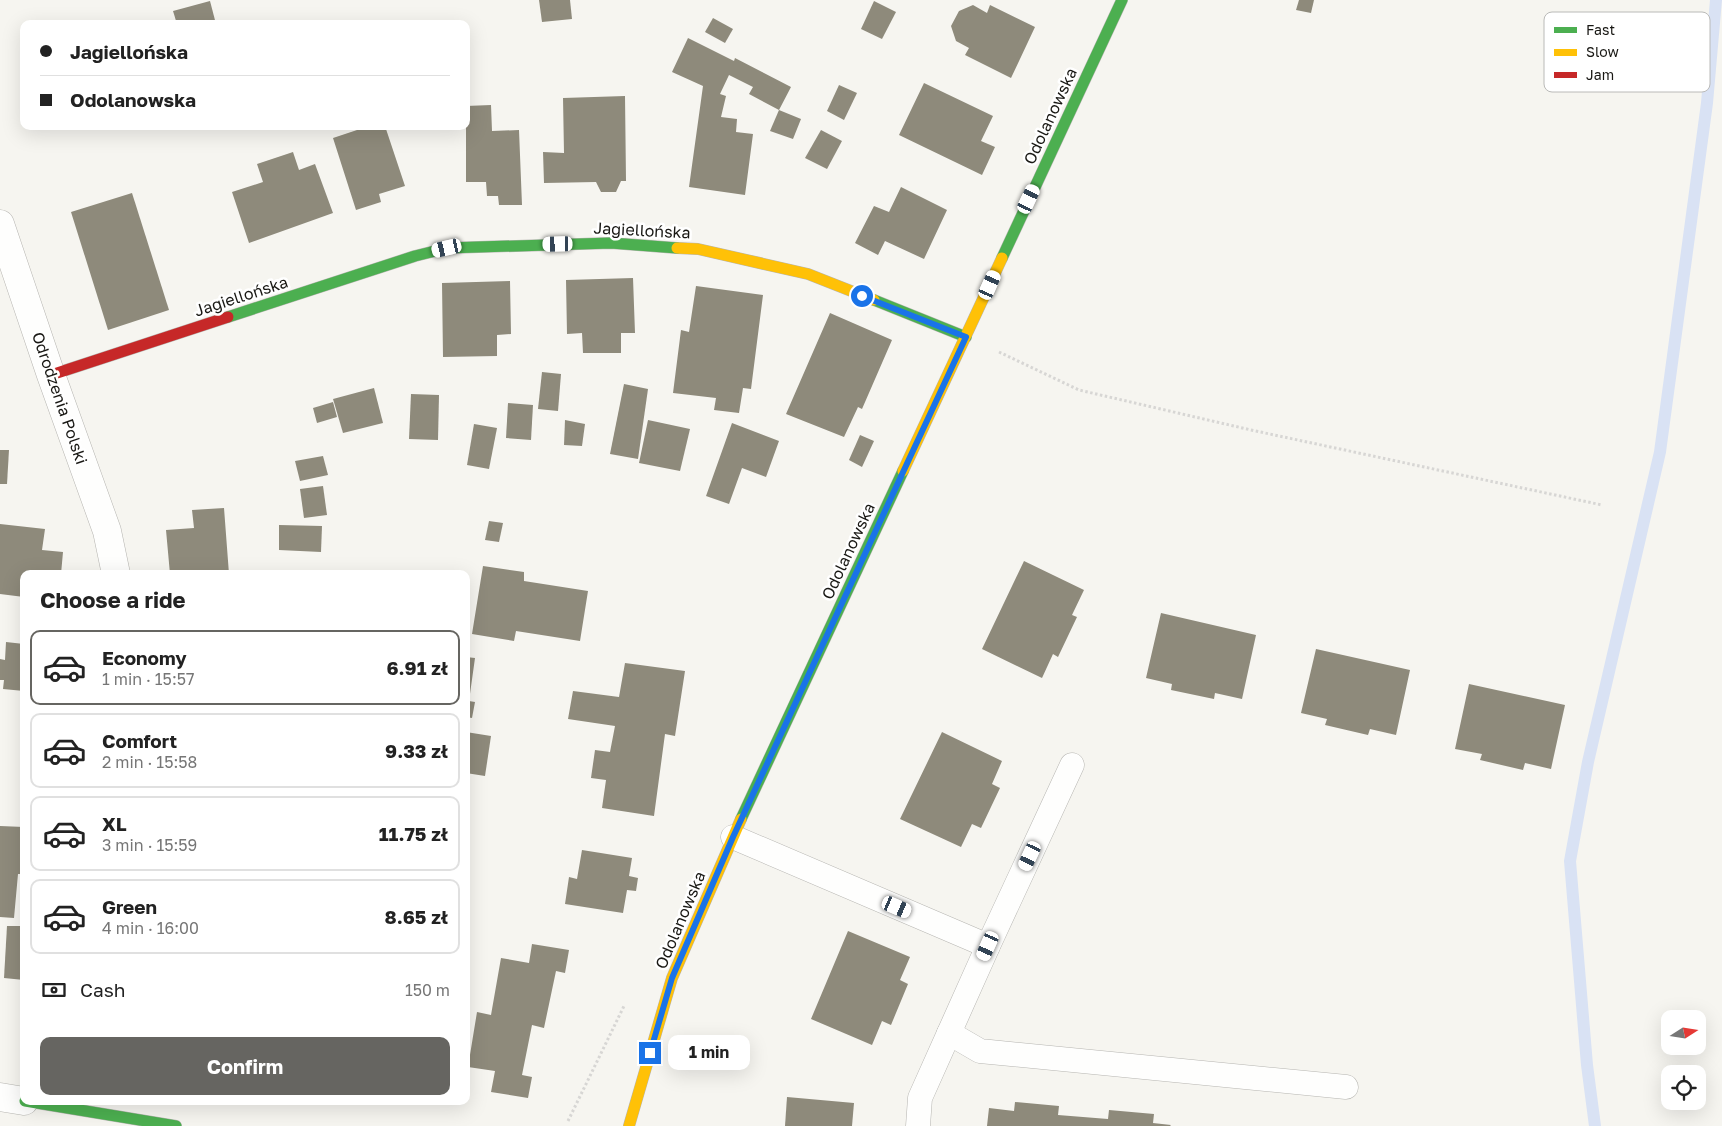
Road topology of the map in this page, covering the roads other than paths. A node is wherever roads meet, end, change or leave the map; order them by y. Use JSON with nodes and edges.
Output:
{"nodes":[{"id":1,"x":1114,"y":3,"type":"edge"},
{"id":2,"x":0,"y":224,"type":"edge"},
{"id":3,"x":966,"y":337,"type":"junction"},
{"id":4,"x":51,"y":375,"type":"junction"},
{"id":5,"x":115,"y":570,"type":"edge"},
{"id":6,"x":1072,"y":765,"type":"dead end"},
{"id":7,"x":733,"y":837,"type":"junction"},
{"id":8,"x":988,"y":946,"type":"junction"},
{"id":9,"x":949,"y":1033,"type":"junction"},
{"id":10,"x":1346,"y":1087,"type":"dead end"},
{"id":11,"x":0,"y":1097,"type":"edge"},
{"id":12,"x":20,"y":1100,"type":"edge"},
{"id":13,"x":54,"y":1105,"type":"edge"},
{"id":14,"x":128,"y":1115,"type":"edge"},
{"id":15,"x":176,"y":1126,"type":"edge"},
{"id":16,"x":629,"y":1126,"type":"edge"},
{"id":17,"x":918,"y":1126,"type":"edge"}],
"edges":[{"from":1,"to":3,"type":"street","name":"Odolanowska"},
{"from":2,"to":4,"type":"street","name":"Odrodzenia Polski"},
{"from":3,"to":4,"type":"street","name":"Jagiellońska"},
{"from":3,"to":7,"type":"street","name":"Odolanowska"},
{"from":4,"to":5,"type":"street","name":"Odrodzenia Polski"},
{"from":6,"to":8,"type":"lane"},
{"from":7,"to":8,"type":"lane"},
{"from":7,"to":16,"type":"street","name":"Odolanowska"},
{"from":8,"to":9,"type":"lane"},
{"from":9,"to":10,"type":"lane"},
{"from":9,"to":17,"type":"lane"},
{"from":11,"to":12,"type":"street"},
{"from":13,"to":14,"type":"street"},
{"from":14,"to":15,"type":"street"}]}
